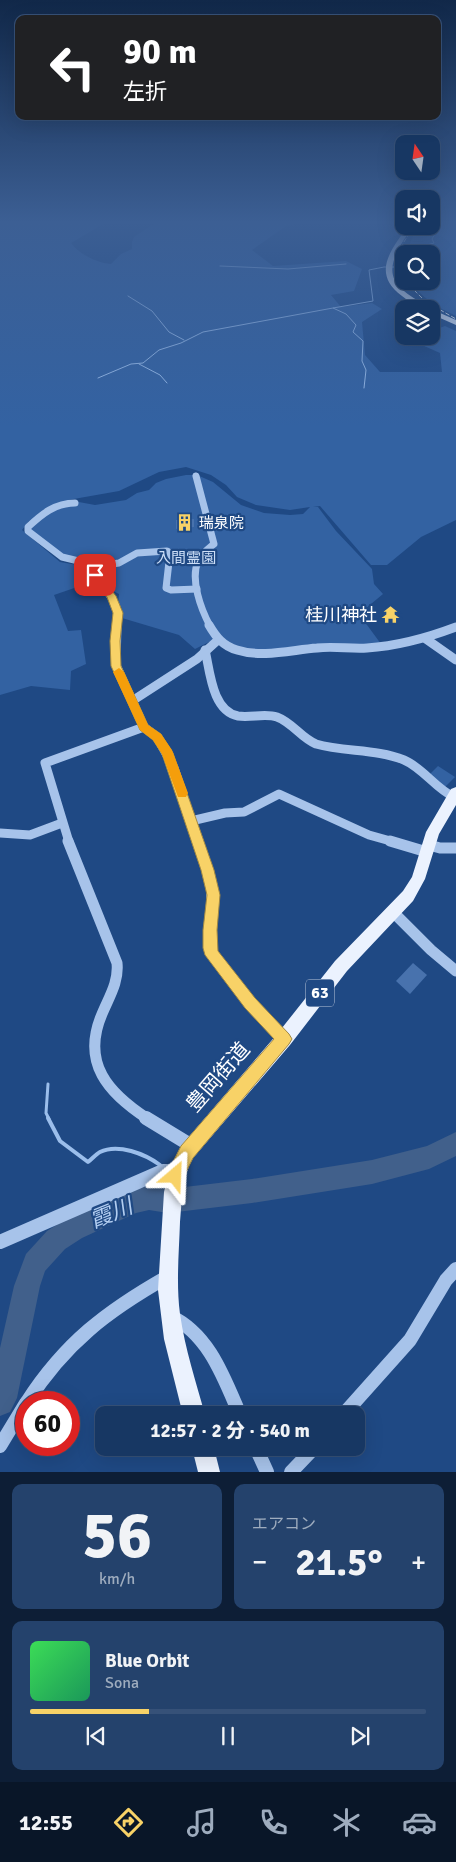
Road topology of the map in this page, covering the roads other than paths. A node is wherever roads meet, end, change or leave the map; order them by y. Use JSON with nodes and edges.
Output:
{"nodes":[{"id":1,"x":396,"y":290,"type":"edge"},
{"id":2,"x":411,"y":300,"type":"edge"},
{"id":3,"x":440,"y":315,"type":"edge"},
{"id":4,"x":456,"y":323,"type":"edge"},
{"id":5,"x":196,"y":476,"type":"dead end"},
{"id":6,"x":75,"y":503,"type":"dead end"},
{"id":7,"x":86,"y":562,"type":"junction"},
{"id":8,"x":198,"y":589,"type":"junction"},
{"id":9,"x":455,"y":628,"type":"edge"},
{"id":10,"x":426,"y":638,"type":"junction"},
{"id":11,"x":218,"y":640,"type":"junction"},
{"id":12,"x":205,"y":650,"type":"junction"},
{"id":13,"x":456,"y":660,"type":"edge"},
{"id":14,"x":132,"y":701,"type":"junction"},
{"id":15,"x":144,"y":727,"type":"junction"},
{"id":16,"x":455,"y":795,"type":"edge"},
{"id":17,"x":191,"y":821,"type":"junction"},
{"id":18,"x":62,"y":823,"type":"junction"},
{"id":19,"x":0,"y":833,"type":"edge"},
{"id":20,"x":428,"y":848,"type":"junction"},
{"id":21,"x":456,"y":848,"type":"edge"},
{"id":22,"x":394,"y":913,"type":"junction"},
{"id":23,"x":456,"y":971,"type":"edge"},
{"id":24,"x":284,"y":1039,"type":"junction"},
{"id":25,"x":192,"y":1146,"type":"junction"},
{"id":26,"x":175,"y":1179,"type":"junction"},
{"id":27,"x":0,"y":1242,"type":"edge"},
{"id":28,"x":456,"y":1269,"type":"edge"},
{"id":29,"x":168,"y":1277,"type":"junction"},
{"id":30,"x":170,"y":1316,"type":"junction"},
{"id":31,"x":34,"y":1391,"type":"edge"},
{"id":32,"x":192,"y":1406,"type":"edge"},
{"id":33,"x":236,"y":1406,"type":"edge"},
{"id":34,"x":351,"y":1406,"type":"edge"},
{"id":35,"x":15,"y":1421,"type":"edge"},
{"id":36,"x":0,"y":1446,"type":"edge"},
{"id":37,"x":205,"y":1456,"type":"edge"},
{"id":38,"x":260,"y":1456,"type":"edge"},
{"id":39,"x":306,"y":1456,"type":"edge"},
{"id":40,"x":209,"y":1472,"type":"edge"},
{"id":41,"x":267,"y":1472,"type":"edge"},
{"id":42,"x":291,"y":1472,"type":"edge"}],
"edges":[{"from":1,"to":2,"type":"main road"},
{"from":3,"to":4,"type":"main road"},
{"from":5,"to":8,"type":"street"},
{"from":6,"to":7,"type":"street"},
{"from":7,"to":8,"type":"street"},
{"from":7,"to":14,"type":"street"},
{"from":8,"to":11,"type":"street"},
{"from":9,"to":10,"type":"street"},
{"from":10,"to":11,"type":"street"},
{"from":10,"to":13,"type":"street"},
{"from":11,"to":12,"type":"street"},
{"from":12,"to":14,"type":"street"},
{"from":12,"to":16,"type":"street"},
{"from":14,"to":15,"type":"street"},
{"from":15,"to":17,"type":"street"},
{"from":15,"to":18,"type":"street"},
{"from":16,"to":20,"type":"main road","name":"豊岡街道","number":"63"},
{"from":17,"to":20,"type":"street"},
{"from":17,"to":24,"type":"street"},
{"from":18,"to":19,"type":"street"},
{"from":18,"to":25,"type":"street"},
{"from":20,"to":21,"type":"street"},
{"from":20,"to":22,"type":"main road","name":"豊岡街道","number":"63"},
{"from":22,"to":23,"type":"street"},
{"from":22,"to":24,"type":"main road","name":"豊岡街道","number":"63"},
{"from":24,"to":25,"type":"main road","name":"豊岡街道","number":"63"},
{"from":25,"to":26,"type":"main road","name":"豊岡街道","number":"63"},
{"from":26,"to":27,"type":"street"},
{"from":26,"to":29,"type":"main road","name":"豊岡街道","number":"63"},
{"from":28,"to":34,"type":"street"},
{"from":29,"to":30,"type":"main road","name":"豊岡街道","number":"63"},
{"from":29,"to":31,"type":"street"},
{"from":30,"to":32,"type":"main road","name":"豊岡街道","number":"63"},
{"from":30,"to":33,"type":"street"},
{"from":35,"to":36,"type":"street"},
{"from":37,"to":40,"type":"main road"},
{"from":38,"to":41,"type":"street"},
{"from":39,"to":42,"type":"street"}]}
